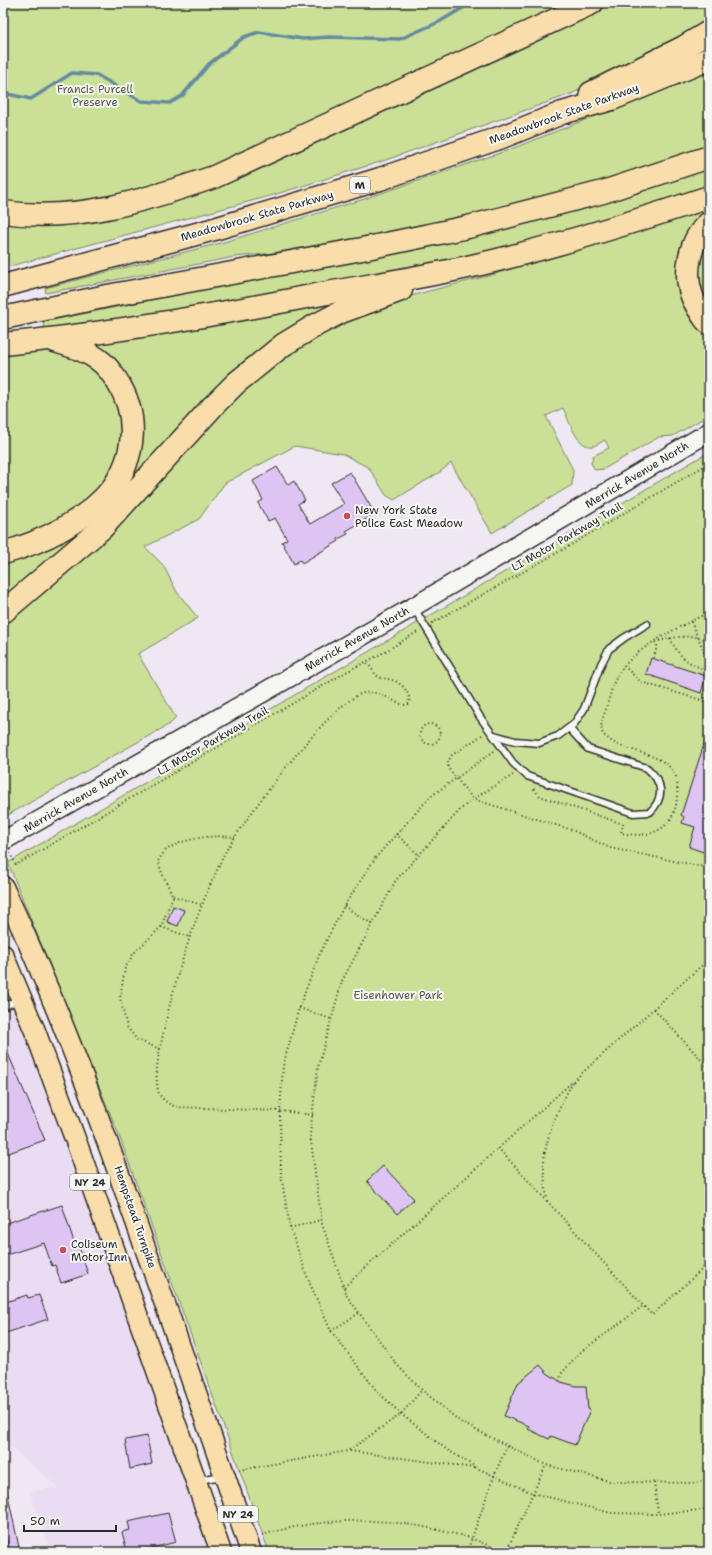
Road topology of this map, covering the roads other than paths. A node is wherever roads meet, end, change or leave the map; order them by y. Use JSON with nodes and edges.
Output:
{"nodes":[{"id":1,"x":592,"y":3,"type":"edge"},
{"id":2,"x":709,"y":32,"type":"edge"},
{"id":3,"x":709,"y":59,"type":"edge"},
{"id":4,"x":533,"y":124,"type":"junction"},
{"id":5,"x":709,"y":157,"type":"edge"},
{"id":6,"x":709,"y":197,"type":"edge"},
{"id":7,"x":3,"y":212,"type":"edge"},
{"id":8,"x":709,"y":223,"type":"edge"},
{"id":9,"x":471,"y":267,"type":"junction"},
{"id":10,"x":3,"y":286,"type":"edge"},
{"id":11,"x":3,"y":318,"type":"edge"},
{"id":12,"x":709,"y":323,"type":"edge"},
{"id":13,"x":50,"y":339,"type":"junction"},
{"id":14,"x":3,"y":344,"type":"edge"},
{"id":15,"x":709,"y":432,"type":"edge"},
{"id":16,"x":3,"y":553,"type":"edge"},
{"id":17,"x":413,"y":607,"type":"junction"},
{"id":18,"x":3,"y":612,"type":"edge"},
{"id":19,"x":647,"y":624,"type":"dead end"},
{"id":20,"x":568,"y":728,"type":"junction"},
{"id":21,"x":494,"y":735,"type":"junction"},
{"id":22,"x":3,"y":841,"type":"edge"},
{"id":23,"x":3,"y":887,"type":"edge"},
{"id":24,"x":3,"y":956,"type":"edge"},
{"id":25,"x":22,"y":998,"type":"junction"},
{"id":26,"x":3,"y":1007,"type":"edge"},
{"id":27,"x":231,"y":1472,"type":"junction"},
{"id":28,"x":196,"y":1481,"type":"junction"},
{"id":29,"x":220,"y":1552,"type":"edge"},
{"id":30,"x":251,"y":1552,"type":"edge"}],
"edges":[{"from":1,"to":7,"type":"highway"},
{"from":2,"to":4,"type":"highway"},
{"from":3,"to":4,"type":"highway","name":"Meadowbrook State Parkway","number":"M"},
{"from":4,"to":10,"type":"highway","name":"Meadowbrook State Parkway","number":"M"},
{"from":5,"to":11,"type":"highway"},
{"from":6,"to":9,"type":"highway"},
{"from":8,"to":12,"type":"highway"},
{"from":9,"to":13,"type":"highway"},
{"from":9,"to":18,"type":"highway"},
{"from":13,"to":14,"type":"highway"},
{"from":13,"to":16,"type":"highway"},
{"from":15,"to":17,"type":"main road","name":"Merrick Avenue North"},
{"from":17,"to":21,"type":"lane"},
{"from":17,"to":22,"type":"main road","name":"Merrick Avenue North"},
{"from":19,"to":20,"type":"lane"},
{"from":20,"to":21,"type":"lane"},
{"from":20,"to":21,"type":"lane"},
{"from":23,"to":27,"type":"main road","name":"Hempstead Turnpike","number":"NY 24"},
{"from":24,"to":25,"type":"main road","number":"NY 24"},
{"from":25,"to":26,"type":"lane"},
{"from":25,"to":28,"type":"main road","number":"NY 24"},
{"from":27,"to":28,"type":"lane"},
{"from":27,"to":30,"type":"main road","name":"Hempstead Turnpike","number":"NY 24"},
{"from":28,"to":29,"type":"main road","number":"NY 24"}]}
